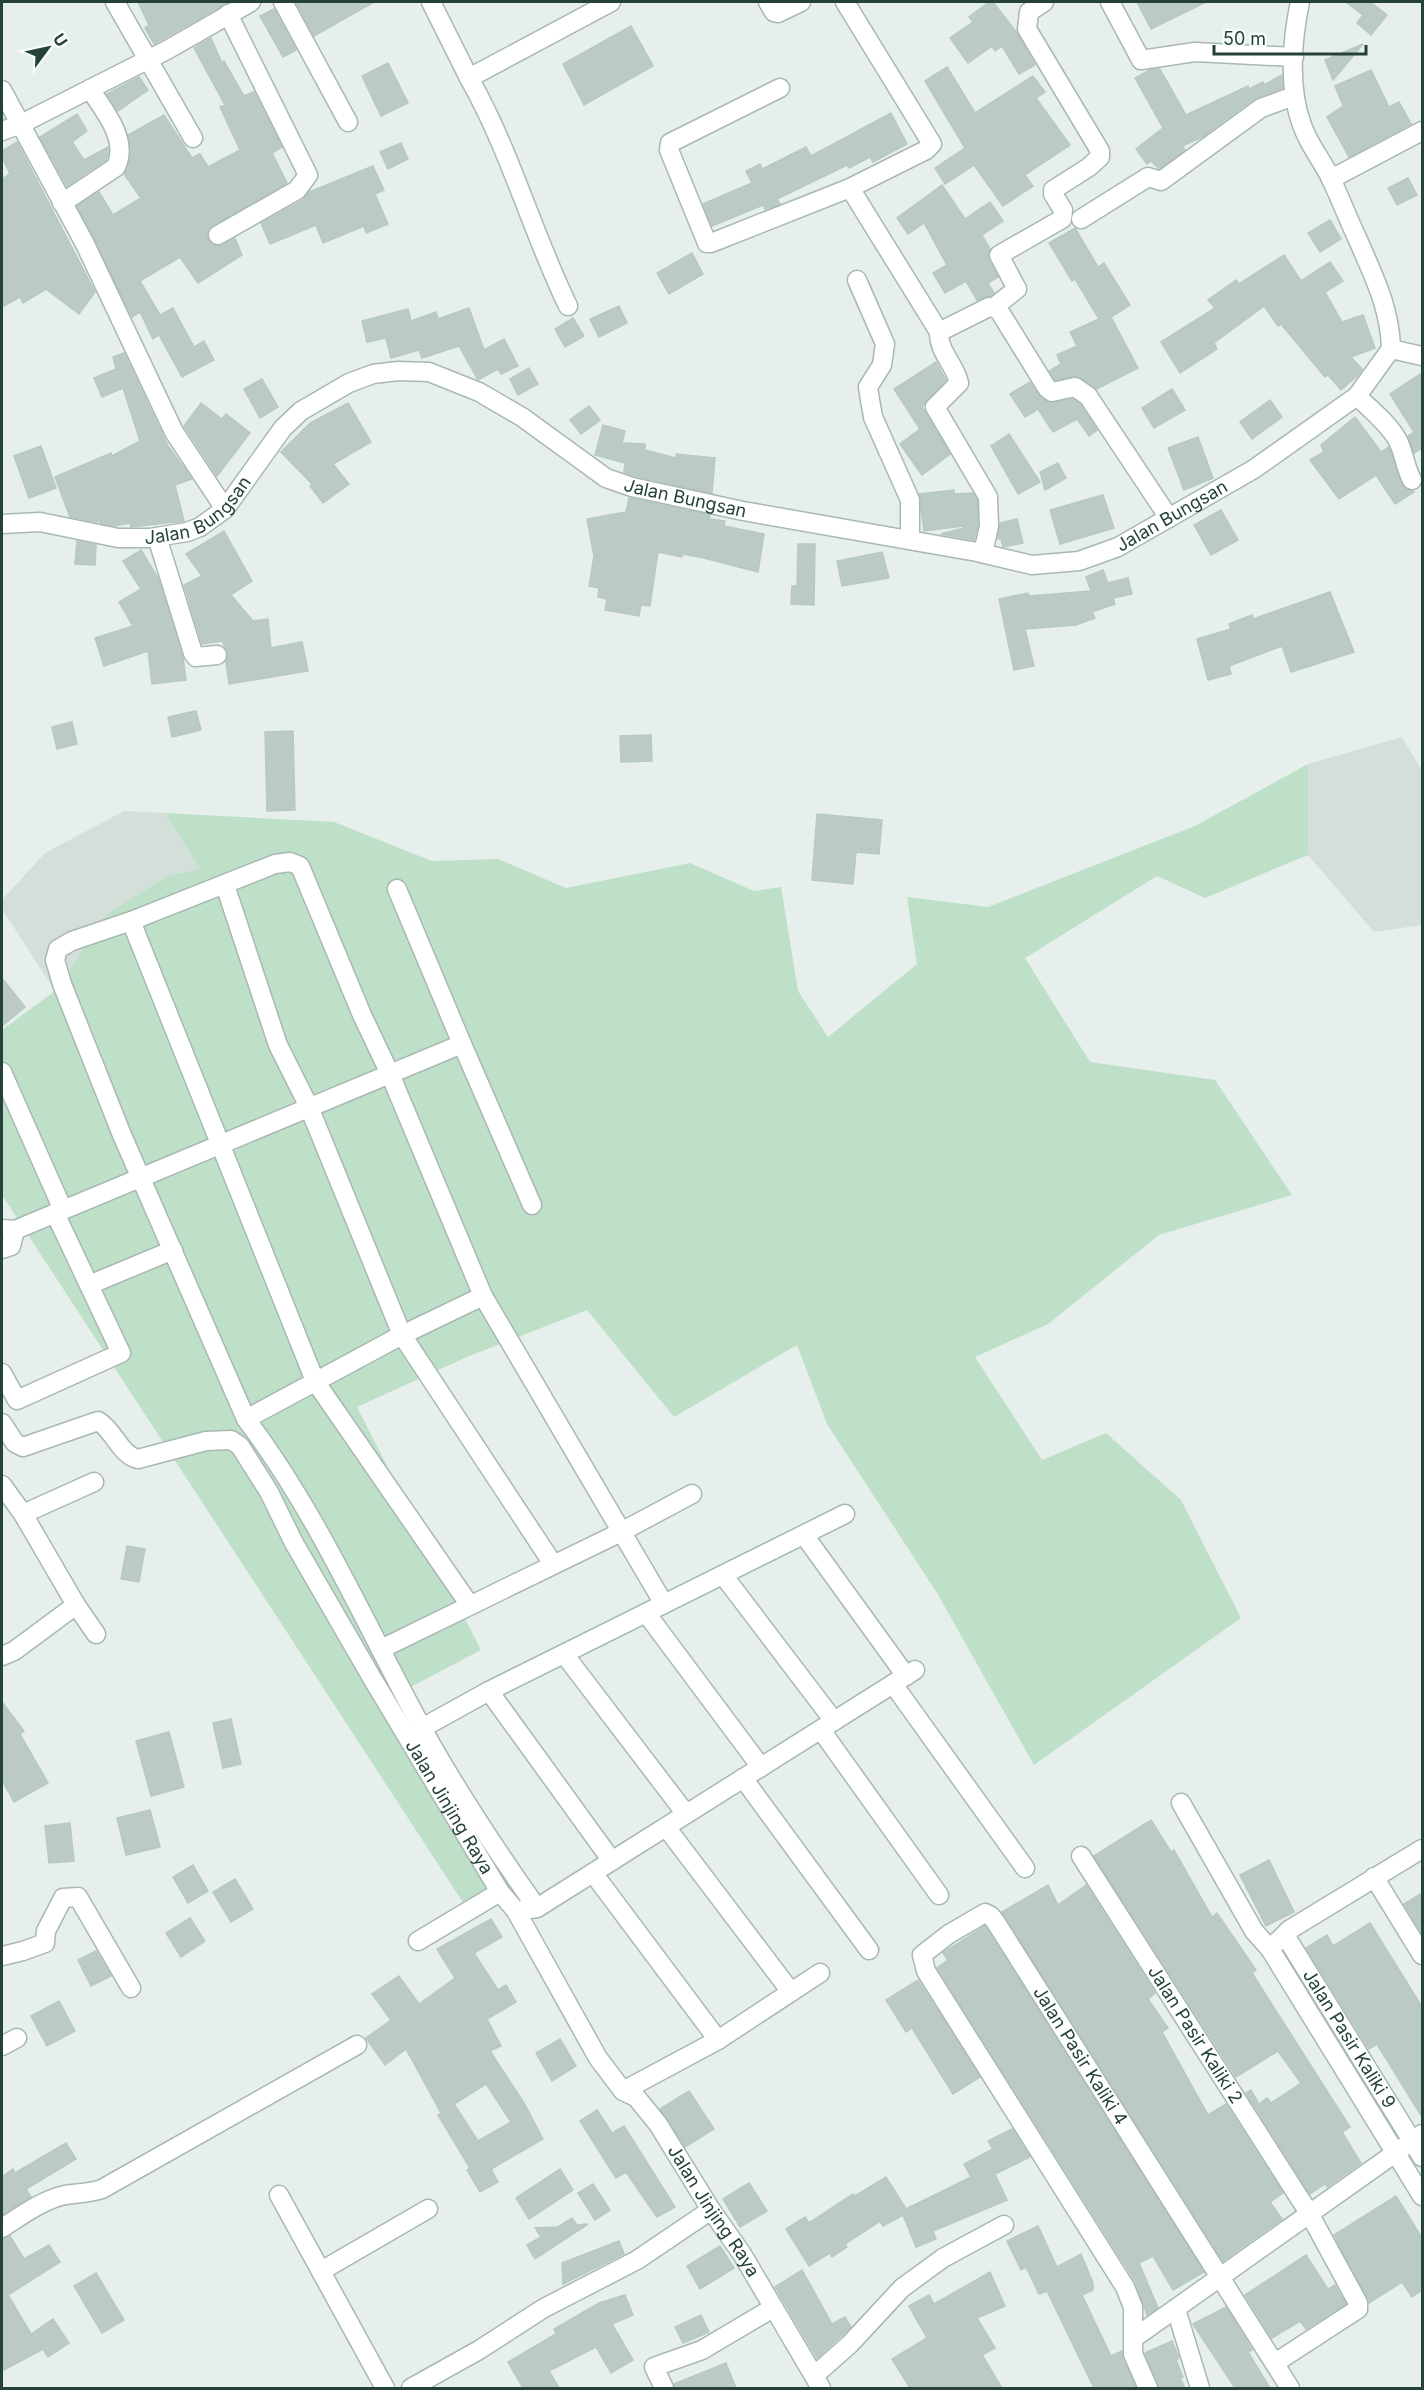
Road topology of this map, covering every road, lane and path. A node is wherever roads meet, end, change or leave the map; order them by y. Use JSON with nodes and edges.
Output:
{"nodes":[{"id":1,"x":115,"y":2,"type":"edge"},
{"id":2,"x":251,"y":2,"type":"edge"},
{"id":3,"x":283,"y":2,"type":"edge"},
{"id":4,"x":431,"y":2,"type":"edge"},
{"id":5,"x":611,"y":2,"type":"edge"},
{"id":6,"x":768,"y":2,"type":"edge"},
{"id":7,"x":801,"y":2,"type":"edge"},
{"id":8,"x":845,"y":2,"type":"edge"},
{"id":9,"x":1044,"y":2,"type":"edge"},
{"id":10,"x":1110,"y":2,"type":"edge"},
{"id":11,"x":1300,"y":2,"type":"edge"},
{"id":12,"x":228,"y":14,"type":"junction"},
{"id":13,"x":1294,"y":57,"type":"junction"},
{"id":14,"x":148,"y":60,"type":"junction"},
{"id":15,"x":469,"y":78,"type":"junction"},
{"id":16,"x":780,"y":88,"type":"dead end"},
{"id":17,"x":90,"y":89,"type":"junction"},
{"id":18,"x":2,"y":90,"type":"edge"},
{"id":19,"x":1294,"y":96,"type":"junction"},
{"id":20,"x":348,"y":122,"type":"dead end"},
{"id":21,"x":21,"y":124,"type":"junction"},
{"id":22,"x":2,"y":131,"type":"edge"},
{"id":23,"x":1422,"y":131,"type":"edge"},
{"id":24,"x":193,"y":138,"type":"dead end"},
{"id":25,"x":1331,"y":179,"type":"junction"},
{"id":26,"x":850,"y":188,"type":"junction"},
{"id":27,"x":62,"y":203,"type":"junction"},
{"id":28,"x":1081,"y":219,"type":"dead end"},
{"id":29,"x":218,"y":236,"type":"dead end"},
{"id":30,"x":857,"y":280,"type":"dead end"},
{"id":31,"x":568,"y":306,"type":"dead end"},
{"id":32,"x":994,"y":307,"type":"junction"},
{"id":33,"x":939,"y":332,"type":"junction"},
{"id":34,"x":1391,"y":349,"type":"junction"},
{"id":35,"x":1422,"y":356,"type":"edge"},
{"id":36,"x":1358,"y":396,"type":"junction"},
{"id":37,"x":1412,"y":480,"type":"dead end"},
{"id":38,"x":225,"y":509,"type":"junction"},
{"id":39,"x":1169,"y":518,"type":"junction"},
{"id":40,"x":2,"y":524,"type":"edge"},
{"id":41,"x":157,"y":537,"type":"junction"},
{"id":42,"x":910,"y":540,"type":"junction"},
{"id":43,"x":983,"y":553,"type":"junction"},
{"id":44,"x":217,"y":655,"type":"dead end"},
{"id":45,"x":225,"y":885,"type":"junction"},
{"id":46,"x":397,"y":889,"type":"dead end"},
{"id":47,"x":131,"y":921,"type":"junction"},
{"id":48,"x":462,"y":1044,"type":"junction"},
{"id":49,"x":2,"y":1072,"type":"edge"},
{"id":50,"x":390,"y":1074,"type":"junction"},
{"id":51,"x":309,"y":1107,"type":"junction"},
{"id":52,"x":219,"y":1145,"type":"junction"},
{"id":53,"x":142,"y":1177,"type":"junction"},
{"id":54,"x":532,"y":1205,"type":"dead end"},
{"id":55,"x":59,"y":1212,"type":"junction"},
{"id":56,"x":8,"y":1229,"type":"edge"},
{"id":57,"x":2,"y":1249,"type":"edge"},
{"id":58,"x":173,"y":1250,"type":"junction"},
{"id":59,"x":88,"y":1285,"type":"junction"},
{"id":60,"x":483,"y":1296,"type":"junction"},
{"id":61,"x":402,"y":1335,"type":"junction"},
{"id":62,"x":2,"y":1373,"type":"edge"},
{"id":63,"x":315,"y":1381,"type":"junction"},
{"id":64,"x":246,"y":1419,"type":"junction"},
{"id":65,"x":2,"y":1423,"type":"edge"},
{"id":66,"x":94,"y":1482,"type":"dead end"},
{"id":67,"x":2,"y":1485,"type":"edge"},
{"id":68,"x":692,"y":1494,"type":"dead end"},
{"id":69,"x":23,"y":1514,"type":"junction"},
{"id":70,"x":845,"y":1514,"type":"dead end"},
{"id":71,"x":619,"y":1533,"type":"junction"},
{"id":72,"x":804,"y":1534,"type":"junction"},
{"id":73,"x":553,"y":1564,"type":"junction"},
{"id":74,"x":723,"y":1575,"type":"junction"},
{"id":75,"x":469,"y":1604,"type":"junction"},
{"id":76,"x":664,"y":1604,"type":"junction"},
{"id":77,"x":76,"y":1605,"type":"junction"},
{"id":78,"x":646,"y":1613,"type":"junction"},
{"id":79,"x":96,"y":1634,"type":"dead end"},
{"id":80,"x":381,"y":1649,"type":"junction"},
{"id":81,"x":564,"y":1654,"type":"junction"},
{"id":82,"x":2,"y":1656,"type":"edge"},
{"id":83,"x":905,"y":1677,"type":"junction"},
{"id":84,"x":489,"y":1691,"type":"junction"},
{"id":85,"x":827,"y":1726,"type":"junction"},
{"id":86,"x":422,"y":1728,"type":"junction"},
{"id":87,"x":761,"y":1767,"type":"junction"},
{"id":88,"x":743,"y":1779,"type":"junction"},
{"id":89,"x":1181,"y":1803,"type":"dead end"},
{"id":90,"x":686,"y":1814,"type":"junction"},
{"id":91,"x":666,"y":1827,"type":"junction"},
{"id":92,"x":1422,"y":1849,"type":"edge"},
{"id":93,"x":1081,"y":1856,"type":"dead end"},
{"id":94,"x":612,"y":1861,"type":"junction"},
{"id":95,"x":1025,"y":1868,"type":"dead end"},
{"id":96,"x":593,"y":1873,"type":"junction"},
{"id":97,"x":1374,"y":1877,"type":"junction"},
{"id":98,"x":500,"y":1892,"type":"junction"},
{"id":99,"x":939,"y":1894,"type":"dead end"},
{"id":100,"x":537,"y":1908,"type":"junction"},
{"id":101,"x":516,"y":1911,"type":"junction"},
{"id":102,"x":1286,"y":1935,"type":"junction"},
{"id":103,"x":418,"y":1941,"type":"dead end"},
{"id":104,"x":1270,"y":1948,"type":"junction"},
{"id":105,"x":868,"y":1950,"type":"dead end"},
{"id":106,"x":1422,"y":1955,"type":"edge"},
{"id":107,"x":2,"y":1956,"type":"edge"},
{"id":108,"x":820,"y":1973,"type":"dead end"},
{"id":109,"x":131,"y":1988,"type":"dead end"},
{"id":110,"x":791,"y":1992,"type":"junction"},
{"id":111,"x":718,"y":2040,"type":"junction"},
{"id":112,"x":357,"y":2045,"type":"dead end"},
{"id":113,"x":623,"y":2091,"type":"junction"},
{"id":114,"x":1417,"y":2138,"type":"edge"},
{"id":115,"x":1395,"y":2153,"type":"junction"},
{"id":116,"x":1422,"y":2157,"type":"edge"},
{"id":117,"x":279,"y":2195,"type":"dead end"},
{"id":118,"x":1422,"y":2196,"type":"edge"},
{"id":119,"x":428,"y":2209,"type":"dead end"},
{"id":120,"x":711,"y":2210,"type":"junction"},
{"id":121,"x":1309,"y":2213,"type":"junction"},
{"id":122,"x":1004,"y":2225,"type":"dead end"},
{"id":123,"x":2,"y":2228,"type":"edge"},
{"id":124,"x":321,"y":2271,"type":"junction"},
{"id":125,"x":1221,"y":2278,"type":"junction"},
{"id":126,"x":772,"y":2308,"type":"junction"},
{"id":127,"x":1176,"y":2309,"type":"junction"},
{"id":128,"x":1134,"y":2338,"type":"junction"},
{"id":129,"x":1275,"y":2363,"type":"junction"},
{"id":130,"x":818,"y":2382,"type":"edge"},
{"id":131,"x":385,"y":2388,"type":"edge"},
{"id":132,"x":411,"y":2388,"type":"edge"},
{"id":133,"x":664,"y":2388,"type":"edge"},
{"id":134,"x":1148,"y":2388,"type":"edge"},
{"id":135,"x":1200,"y":2388,"type":"edge"},
{"id":136,"x":1290,"y":2388,"type":"edge"}],
"edges":[{"from":1,"to":14,"type":"street"},
{"from":2,"to":12,"type":"street"},
{"from":3,"to":20,"type":"street"},
{"from":4,"to":15,"type":"street"},
{"from":5,"to":15,"type":"street"},
{"from":6,"to":7,"type":"street"},
{"from":8,"to":26,"type":"street"},
{"from":9,"to":32,"type":"street"},
{"from":10,"to":13,"type":"street"},
{"from":11,"to":13,"type":"street"},
{"from":12,"to":14,"type":"street"},
{"from":12,"to":29,"type":"street"},
{"from":13,"to":19,"type":"street"},
{"from":14,"to":17,"type":"street"},
{"from":14,"to":24,"type":"street"},
{"from":15,"to":31,"type":"street"},
{"from":16,"to":26,"type":"street"},
{"from":17,"to":21,"type":"street"},
{"from":17,"to":27,"type":"street"},
{"from":18,"to":21,"type":"street"},
{"from":19,"to":25,"type":"street"},
{"from":19,"to":28,"type":"street"},
{"from":21,"to":22,"type":"street"},
{"from":21,"to":27,"type":"street"},
{"from":23,"to":25,"type":"street"},
{"from":25,"to":34,"type":"street"},
{"from":26,"to":33,"type":"street"},
{"from":27,"to":38,"type":"street"},
{"from":30,"to":42,"type":"street"},
{"from":32,"to":33,"type":"street"},
{"from":32,"to":39,"type":"street"},
{"from":33,"to":43,"type":"street"},
{"from":34,"to":35,"type":"street"},
{"from":34,"to":36,"type":"street","name":"Jalan Bungsan"},
{"from":36,"to":37,"type":"street"},
{"from":36,"to":39,"type":"street","name":"Jalan Bungsan"},
{"from":38,"to":41,"type":"street","name":"Jalan Bungsan"},
{"from":38,"to":42,"type":"street","name":"Jalan Bungsan"},
{"from":39,"to":43,"type":"street","name":"Jalan Bungsan"},
{"from":40,"to":41,"type":"street","name":"Jalan Bungsan"},
{"from":41,"to":44,"type":"street"},
{"from":42,"to":43,"type":"street","name":"Jalan Bungsan"},
{"from":45,"to":47,"type":"street"},
{"from":45,"to":50,"type":"street"},
{"from":45,"to":51,"type":"street"},
{"from":46,"to":48,"type":"street"},
{"from":47,"to":52,"type":"street"},
{"from":47,"to":53,"type":"street"},
{"from":48,"to":50,"type":"street"},
{"from":48,"to":54,"type":"street"},
{"from":49,"to":55,"type":"street"},
{"from":50,"to":51,"type":"street"},
{"from":50,"to":60,"type":"street"},
{"from":51,"to":52,"type":"street"},
{"from":51,"to":61,"type":"street"},
{"from":52,"to":53,"type":"street"},
{"from":52,"to":63,"type":"street"},
{"from":53,"to":55,"type":"street"},
{"from":53,"to":58,"type":"street"},
{"from":55,"to":56,"type":"street"},
{"from":55,"to":59,"type":"street"},
{"from":56,"to":57,"type":"street"},
{"from":58,"to":59,"type":"street"},
{"from":58,"to":64,"type":"street"},
{"from":59,"to":62,"type":"street"},
{"from":60,"to":61,"type":"street"},
{"from":60,"to":71,"type":"street"},
{"from":61,"to":63,"type":"street"},
{"from":61,"to":73,"type":"street"},
{"from":63,"to":64,"type":"street"},
{"from":63,"to":75,"type":"street"},
{"from":64,"to":80,"type":"street"},
{"from":65,"to":98,"type":"street","name":"Jalan Jinjing Raya"},
{"from":66,"to":69,"type":"street"},
{"from":67,"to":69,"type":"street"},
{"from":68,"to":71,"type":"street"},
{"from":69,"to":77,"type":"street"},
{"from":70,"to":72,"type":"street"},
{"from":71,"to":73,"type":"street"},
{"from":71,"to":76,"type":"street"},
{"from":72,"to":74,"type":"street"},
{"from":72,"to":83,"type":"street"},
{"from":73,"to":75,"type":"street"},
{"from":74,"to":76,"type":"street"},
{"from":74,"to":85,"type":"street"},
{"from":75,"to":80,"type":"street"},
{"from":76,"to":78,"type":"street"},
{"from":77,"to":79,"type":"street"},
{"from":77,"to":82,"type":"street"},
{"from":78,"to":81,"type":"street"},
{"from":78,"to":87,"type":"street"},
{"from":80,"to":86,"type":"street"},
{"from":81,"to":84,"type":"street"},
{"from":81,"to":90,"type":"street"},
{"from":83,"to":85,"type":"street"},
{"from":83,"to":95,"type":"street"},
{"from":84,"to":86,"type":"street"},
{"from":84,"to":94,"type":"street"},
{"from":85,"to":87,"type":"street"},
{"from":85,"to":99,"type":"street"},
{"from":86,"to":100,"type":"street"},
{"from":87,"to":88,"type":"street"},
{"from":88,"to":90,"type":"street"},
{"from":88,"to":105,"type":"street"},
{"from":89,"to":104,"type":"street"},
{"from":90,"to":91,"type":"street"},
{"from":91,"to":94,"type":"street"},
{"from":91,"to":110,"type":"street"},
{"from":92,"to":97,"type":"street"},
{"from":93,"to":121,"type":"street","name":"Jalan Pasir Kaliki 2"},
{"from":94,"to":96,"type":"street"},
{"from":96,"to":100,"type":"street"},
{"from":96,"to":111,"type":"street"},
{"from":97,"to":102,"type":"street"},
{"from":97,"to":106,"type":"street"},
{"from":98,"to":101,"type":"street","name":"Jalan Jinjing Raya"},
{"from":98,"to":103,"type":"street"},
{"from":100,"to":101,"type":"street"},
{"from":101,"to":113,"type":"street","name":"Jalan Jinjing Raya"},
{"from":102,"to":104,"type":"street"},
{"from":102,"to":114,"type":"street","name":"Jalan Pasir Kaliki 9"},
{"from":104,"to":115,"type":"street"},
{"from":107,"to":109,"type":"street"},
{"from":108,"to":110,"type":"street"},
{"from":110,"to":111,"type":"street"},
{"from":111,"to":113,"type":"street"},
{"from":112,"to":123,"type":"street"},
{"from":113,"to":120,"type":"street","name":"Jalan Jinjing Raya"},
{"from":114,"to":115,"type":"street"},
{"from":114,"to":116,"type":"street","name":"Jalan Pasir Kaliki 9"},
{"from":115,"to":118,"type":"street"},
{"from":115,"to":121,"type":"street"},
{"from":117,"to":124,"type":"street"},
{"from":119,"to":124,"type":"street"},
{"from":120,"to":126,"type":"street","name":"Jalan Jinjing Raya"},
{"from":120,"to":132,"type":"street"},
{"from":121,"to":125,"type":"street"},
{"from":121,"to":129,"type":"street","name":"Jalan Pasir Kaliki 2"},
{"from":122,"to":130,"type":"street"},
{"from":124,"to":131,"type":"street"},
{"from":125,"to":127,"type":"street"},
{"from":125,"to":128,"type":"street","name":"Jalan Pasir Kaliki 4"},
{"from":125,"to":129,"type":"street","name":"Jalan Pasir Kaliki 4"},
{"from":126,"to":130,"type":"street","name":"Jalan Jinjing Raya"},
{"from":126,"to":133,"type":"street"},
{"from":127,"to":128,"type":"street"},
{"from":127,"to":135,"type":"street"},
{"from":128,"to":134,"type":"street"},
{"from":129,"to":136,"type":"street","name":"Jalan Pasir Kaliki 4"}]}
